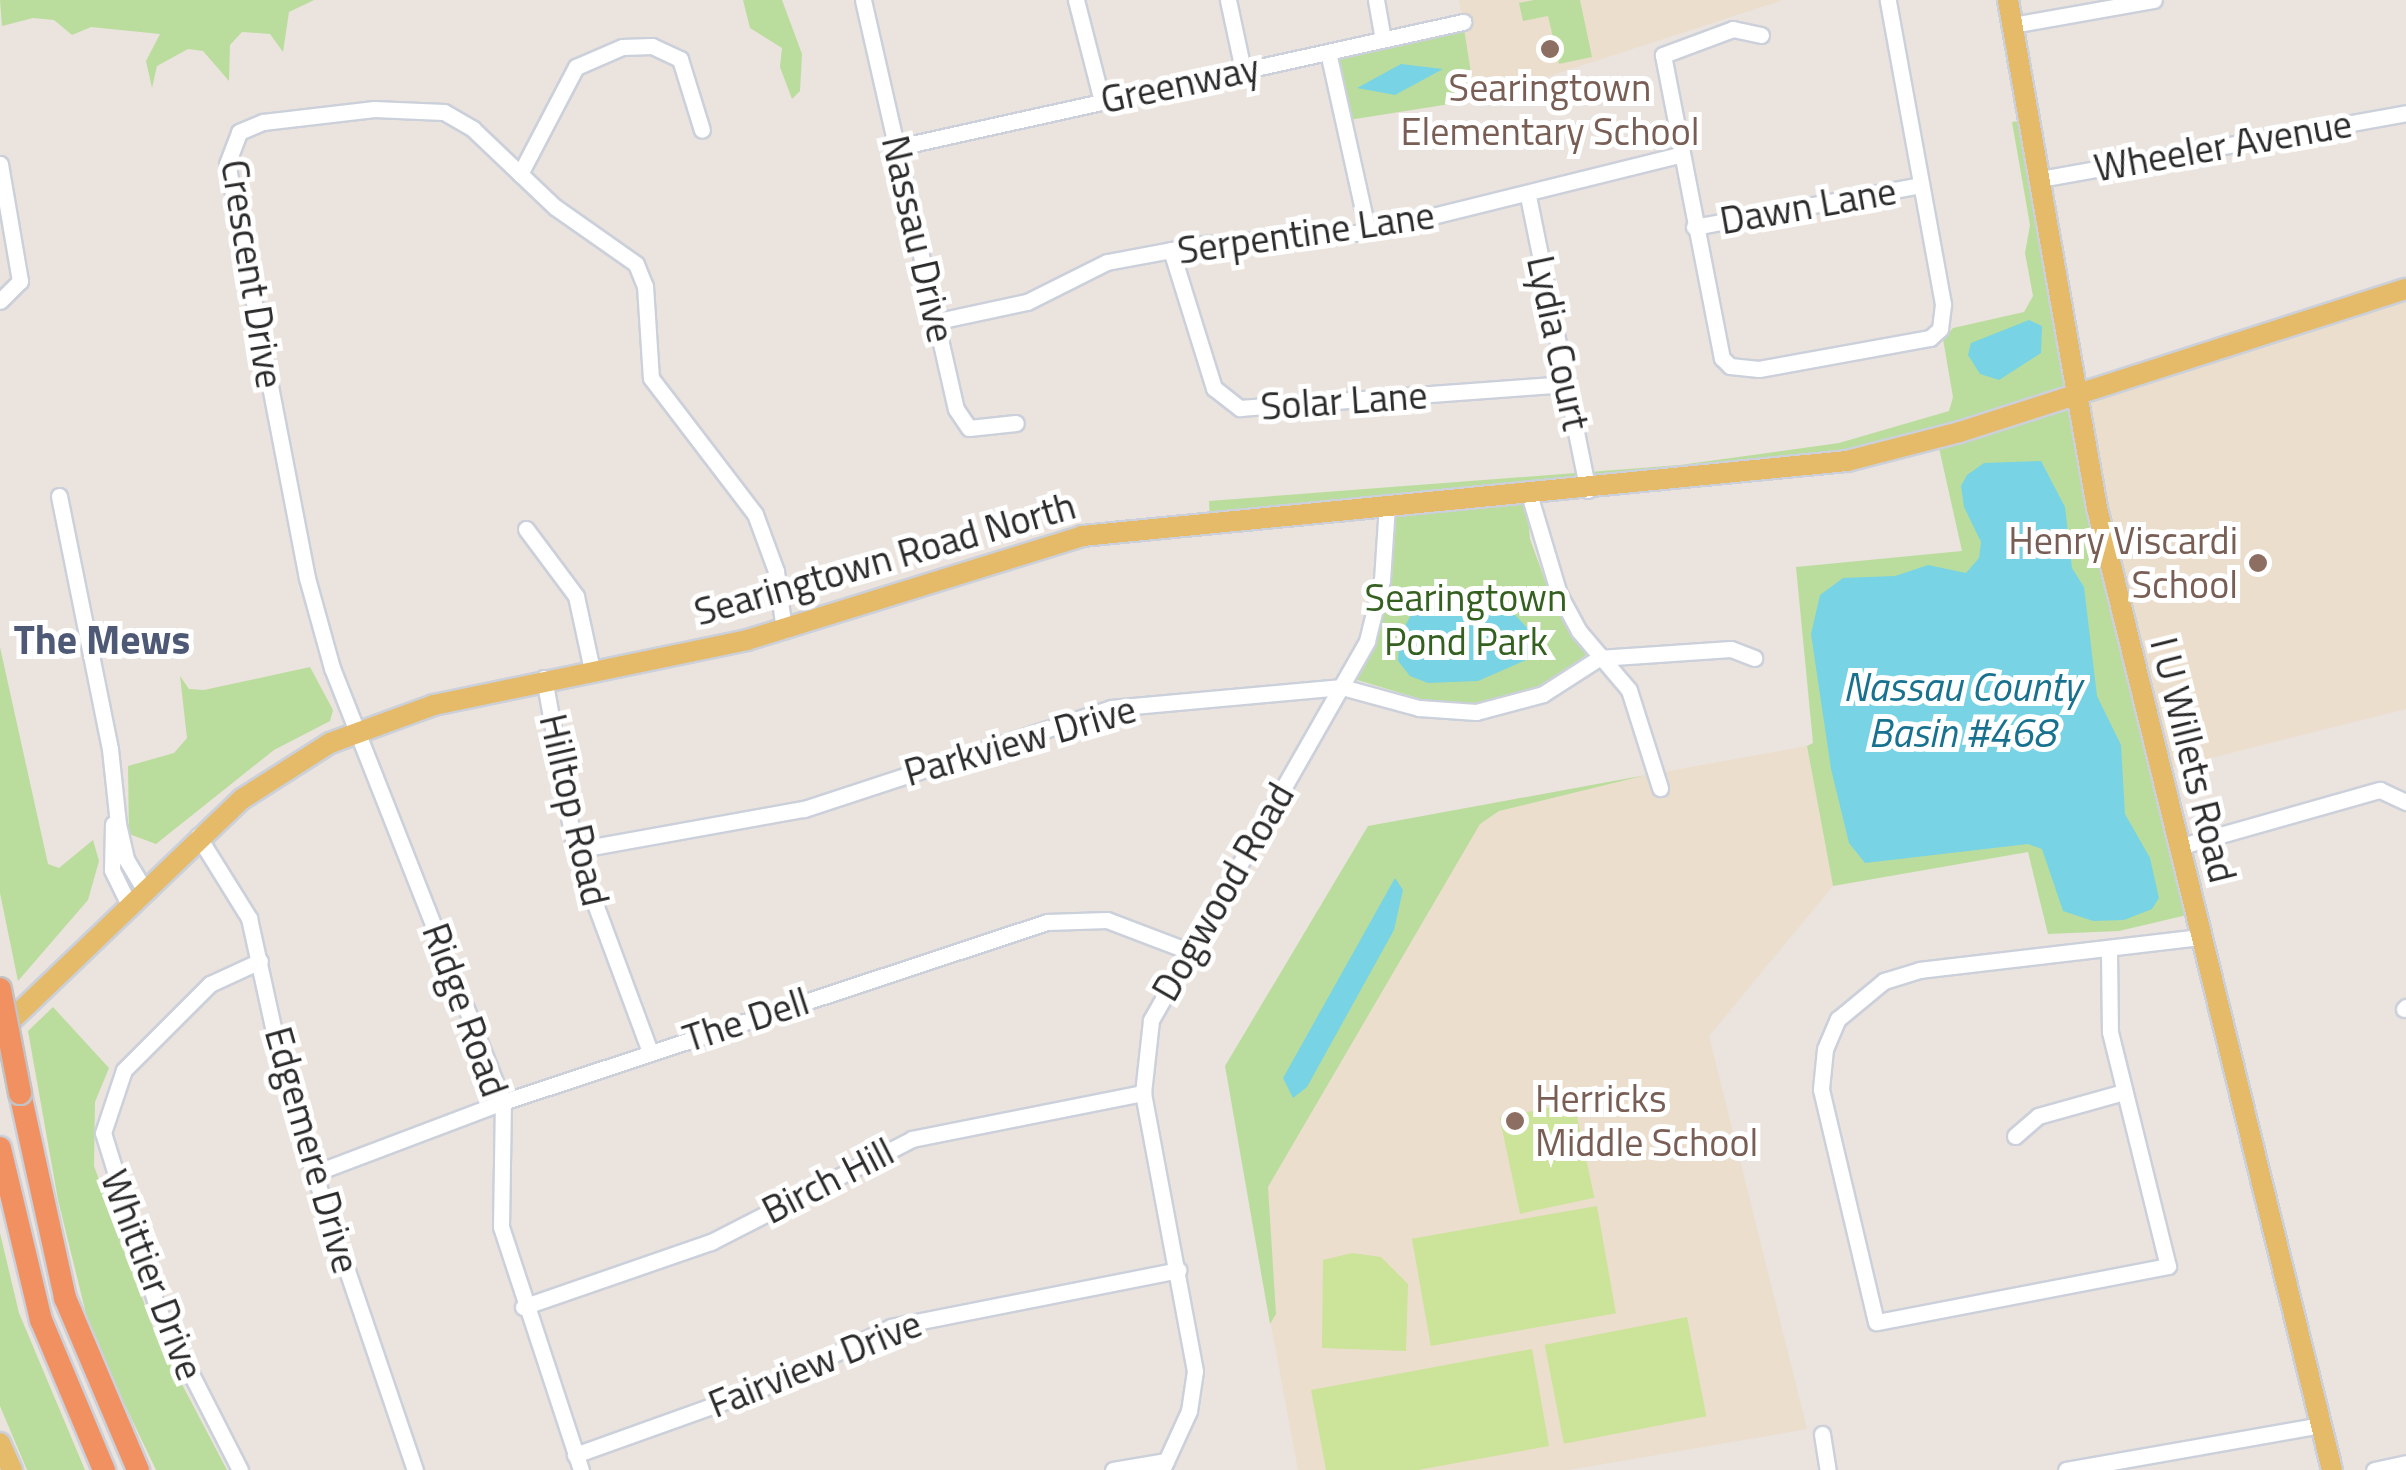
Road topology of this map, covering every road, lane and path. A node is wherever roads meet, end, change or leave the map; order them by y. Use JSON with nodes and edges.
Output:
{"nodes":[{"id":1,"x":863,"y":0,"type":"edge"},
{"id":2,"x":1076,"y":0,"type":"edge"},
{"id":3,"x":1228,"y":0,"type":"edge"},
{"id":4,"x":1376,"y":0,"type":"edge"},
{"id":5,"x":1888,"y":0,"type":"edge"},
{"id":6,"x":2008,"y":0,"type":"edge"},
{"id":7,"x":2154,"y":0,"type":"edge"},
{"id":8,"x":1463,"y":22,"type":"dead end"},
{"id":9,"x":2012,"y":25,"type":"junction"},
{"id":10,"x":1761,"y":34,"type":"dead end"},
{"id":11,"x":1383,"y":39,"type":"junction"},
{"id":12,"x":1328,"y":52,"type":"junction"},
{"id":13,"x":1243,"y":70,"type":"junction"},
{"id":14,"x":1102,"y":101,"type":"junction"},
{"id":15,"x":2406,"y":113,"type":"edge"},
{"id":16,"x":702,"y":130,"type":"dead end"},
{"id":17,"x":898,"y":147,"type":"junction"},
{"id":18,"x":1680,"y":156,"type":"junction"},
{"id":19,"x":0,"y":164,"type":"edge"},
{"id":20,"x":520,"y":174,"type":"junction"},
{"id":21,"x":2040,"y":179,"type":"junction"},
{"id":22,"x":1921,"y":186,"type":"junction"},
{"id":23,"x":1528,"y":196,"type":"junction"},
{"id":24,"x":1694,"y":227,"type":"junction"},
{"id":25,"x":1368,"y":232,"type":"junction"},
{"id":26,"x":1171,"y":250,"type":"junction"},
{"id":27,"x":2406,"y":289,"type":"edge"},
{"id":28,"x":0,"y":302,"type":"edge"},
{"id":29,"x":938,"y":321,"type":"junction"},
{"id":30,"x":1566,"y":384,"type":"junction"},
{"id":31,"x":2078,"y":394,"type":"junction"},
{"id":32,"x":1016,"y":423,"type":"dead end"},
{"id":33,"x":1588,"y":490,"type":"junction"},
{"id":34,"x":1528,"y":494,"type":"junction"},
{"id":35,"x":59,"y":496,"type":"dead end"},
{"id":36,"x":1387,"y":504,"type":"junction"},
{"id":37,"x":526,"y":529,"type":"dead end"},
{"id":38,"x":784,"y":630,"type":"junction"},
{"id":39,"x":1600,"y":658,"type":"junction"},
{"id":40,"x":1754,"y":658,"type":"dead end"},
{"id":41,"x":592,"y":670,"type":"junction"},
{"id":42,"x":544,"y":678,"type":"junction"},
{"id":43,"x":1342,"y":687,"type":"junction"},
{"id":44,"x":357,"y":730,"type":"junction"},
{"id":45,"x":1660,"y":788,"type":"dead end"},
{"id":46,"x":2406,"y":802,"type":"edge"},
{"id":47,"x":198,"y":836,"type":"junction"},
{"id":48,"x":2178,"y":847,"type":"junction"},
{"id":49,"x":575,"y":850,"type":"junction"},
{"id":50,"x":136,"y":895,"type":"junction"},
{"id":51,"x":2200,"y":937,"type":"junction"},
{"id":52,"x":1186,"y":950,"type":"junction"},
{"id":53,"x":2109,"y":952,"type":"junction"},
{"id":54,"x":260,"y":961,"type":"junction"},
{"id":55,"x":0,"y":989,"type":"edge"},
{"id":56,"x":0,"y":1030,"type":"edge"},
{"id":57,"x":650,"y":1052,"type":"junction"},
{"id":58,"x":2124,"y":1092,"type":"junction"},
{"id":59,"x":1143,"y":1093,"type":"junction"},
{"id":60,"x":503,"y":1102,"type":"junction"},
{"id":61,"x":2015,"y":1136,"type":"dead end"},
{"id":62,"x":0,"y":1148,"type":"edge"},
{"id":63,"x":312,"y":1174,"type":"junction"},
{"id":64,"x":1178,"y":1270,"type":"junction"},
{"id":65,"x":523,"y":1307,"type":"junction"},
{"id":66,"x":2322,"y":1424,"type":"junction"},
{"id":67,"x":1822,"y":1434,"type":"dead end"},
{"id":68,"x":0,"y":1443,"type":"edge"},
{"id":69,"x":578,"y":1462,"type":"edge"},
{"id":70,"x":2406,"y":1463,"type":"edge"},
{"id":71,"x":1164,"y":1466,"type":"edge"},
{"id":72,"x":12,"y":1470,"type":"edge"},
{"id":73,"x":104,"y":1470,"type":"edge"},
{"id":74,"x":138,"y":1470,"type":"edge"},
{"id":75,"x":240,"y":1470,"type":"edge"},
{"id":76,"x":416,"y":1470,"type":"edge"},
{"id":77,"x":1113,"y":1470,"type":"edge"},
{"id":78,"x":1828,"y":1470,"type":"edge"},
{"id":79,"x":2066,"y":1470,"type":"edge"},
{"id":80,"x":2332,"y":1470,"type":"edge"},
{"id":81,"x":2374,"y":1470,"type":"edge"}],
"edges":[{"from":1,"to":17,"type":"street","name":"Nassau Drive"},
{"from":2,"to":14,"type":"street"},
{"from":3,"to":13,"type":"street"},
{"from":4,"to":11,"type":"street"},
{"from":5,"to":22,"type":"street"},
{"from":6,"to":9,"type":"main road","name":"I U Willets Road"},
{"from":7,"to":9,"type":"street"},
{"from":8,"to":11,"type":"street","name":"Greenway"},
{"from":9,"to":21,"type":"main road","name":"I U Willets Road"},
{"from":10,"to":18,"type":"street"},
{"from":11,"to":12,"type":"street","name":"Greenway"},
{"from":12,"to":13,"type":"street","name":"Greenway"},
{"from":12,"to":25,"type":"street"},
{"from":13,"to":14,"type":"street","name":"Greenway"},
{"from":14,"to":17,"type":"street","name":"Greenway"},
{"from":15,"to":21,"type":"street","name":"Wheeler Avenue"},
{"from":16,"to":20,"type":"street"},
{"from":17,"to":29,"type":"street","name":"Nassau Drive"},
{"from":18,"to":23,"type":"street","name":"Serpentine Lane"},
{"from":18,"to":24,"type":"street"},
{"from":19,"to":28,"type":"street"},
{"from":20,"to":38,"type":"street","name":"Crescent Drive"},
{"from":20,"to":44,"type":"street","name":"Crescent Drive"},
{"from":21,"to":31,"type":"main road","name":"I U Willets Road"},
{"from":22,"to":24,"type":"street","name":"Dawn Lane"},
{"from":22,"to":24,"type":"street"},
{"from":23,"to":25,"type":"street","name":"Serpentine Lane"},
{"from":23,"to":30,"type":"street","name":"Lydia Court"},
{"from":25,"to":26,"type":"street","name":"Serpentine Lane"},
{"from":26,"to":29,"type":"street","name":"Serpentine Lane"},
{"from":26,"to":30,"type":"street","name":"Solar Lane"},
{"from":27,"to":31,"type":"main road","name":"Searingtown Road North"},
{"from":29,"to":32,"type":"street","name":"Nassau Drive"},
{"from":30,"to":33,"type":"street","name":"Lydia Court"},
{"from":31,"to":33,"type":"main road","name":"Searingtown Road North"},
{"from":31,"to":48,"type":"main road","name":"I U Willets Road"},
{"from":33,"to":34,"type":"main road","name":"Searingtown Road North"},
{"from":34,"to":36,"type":"main road","name":"Searingtown Road North"},
{"from":34,"to":39,"type":"street"},
{"from":35,"to":50,"type":"street"},
{"from":36,"to":38,"type":"main road","name":"Searingtown Road North"},
{"from":36,"to":43,"type":"street","name":"Dogwood Road"},
{"from":37,"to":41,"type":"street"},
{"from":38,"to":41,"type":"main road","name":"Searingtown Road North"},
{"from":39,"to":40,"type":"street","name":"Parkview Drive"},
{"from":39,"to":43,"type":"street","name":"Parkview Drive"},
{"from":39,"to":45,"type":"street"},
{"from":41,"to":42,"type":"main road","name":"Searingtown Road North"},
{"from":42,"to":44,"type":"main road","name":"Searingtown Road North"},
{"from":42,"to":49,"type":"street","name":"Hilltop Road"},
{"from":43,"to":49,"type":"street","name":"Parkview Drive"},
{"from":43,"to":52,"type":"street","name":"Dogwood Road"},
{"from":44,"to":47,"type":"main road","name":"Searingtown Road North"},
{"from":44,"to":60,"type":"street","name":"Ridge Road"},
{"from":46,"to":48,"type":"street"},
{"from":47,"to":50,"type":"main road","name":"Searingtown Road North"},
{"from":47,"to":54,"type":"street","name":"Edgemere Drive"},
{"from":48,"to":51,"type":"main road","name":"I U Willets Road"},
{"from":49,"to":57,"type":"street","name":"Hilltop Road"},
{"from":50,"to":56,"type":"main road","name":"Searingtown Road North"},
{"from":51,"to":53,"type":"street"},
{"from":51,"to":66,"type":"main road","name":"I U Willets Road"},
{"from":52,"to":57,"type":"street","name":"The Dell"},
{"from":52,"to":59,"type":"street","name":"Dogwood Road"},
{"from":53,"to":58,"type":"street"},
{"from":53,"to":58,"type":"street"},
{"from":54,"to":63,"type":"street","name":"Edgemere Drive"},
{"from":54,"to":75,"type":"street","name":"Whittier Drive"},
{"from":55,"to":74,"type":"highway","bridge":true},
{"from":57,"to":60,"type":"street","name":"The Dell"},
{"from":58,"to":61,"type":"street"},
{"from":59,"to":64,"type":"street","name":"Dogwood Road"},
{"from":59,"to":65,"type":"street","name":"Birch Hill"},
{"from":60,"to":63,"type":"street","name":"The Dell"},
{"from":60,"to":65,"type":"street","name":"Ridge Road"},
{"from":62,"to":73,"type":"highway"},
{"from":63,"to":76,"type":"street","name":"Edgemere Drive"},
{"from":64,"to":69,"type":"street","name":"Fairview Drive"},
{"from":64,"to":71,"type":"street","name":"Dogwood Road"},
{"from":65,"to":69,"type":"street","name":"Ridge Road"},
{"from":66,"to":79,"type":"street"},
{"from":66,"to":80,"type":"main road","name":"I U Willets Road"},
{"from":67,"to":78,"type":"street"},
{"from":68,"to":72,"type":"main road"},
{"from":70,"to":81,"type":"street"},
{"from":71,"to":77,"type":"street"}]}
